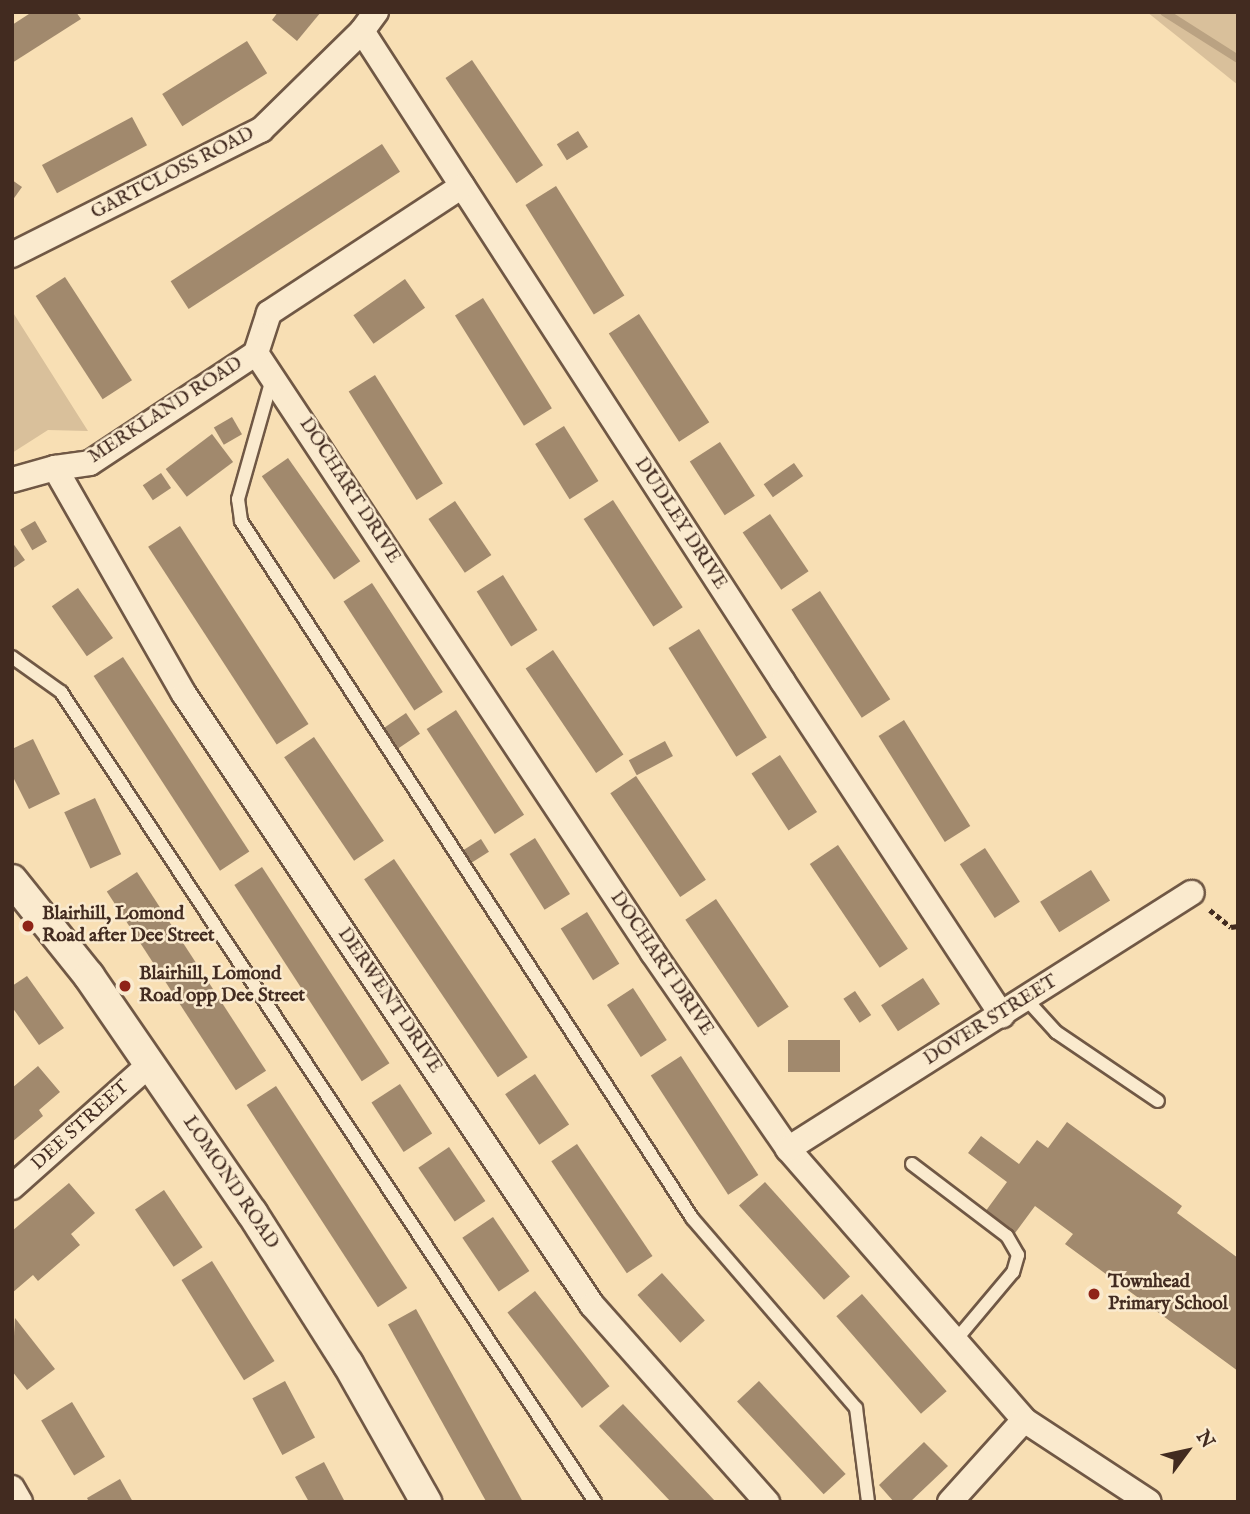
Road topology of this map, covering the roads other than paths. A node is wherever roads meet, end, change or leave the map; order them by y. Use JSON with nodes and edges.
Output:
{"nodes":[{"id":1,"x":369,"y":22,"type":"edge"},
{"id":2,"x":462,"y":186,"type":"junction"},
{"id":3,"x":12,"y":256,"type":"edge"},
{"id":4,"x":256,"y":353,"type":"junction"},
{"id":5,"x":272,"y":375,"type":"junction"},
{"id":6,"x":55,"y":468,"type":"junction"},
{"id":7,"x":12,"y":480,"type":"edge"},
{"id":8,"x":12,"y":657,"type":"edge"},
{"id":9,"x":12,"y":880,"type":"edge"},
{"id":10,"x":1192,"y":893,"type":"road end"},
{"id":11,"x":1026,"y":999,"type":"junction"},
{"id":12,"x":1002,"y":1015,"type":"junction"},
{"id":13,"x":150,"y":1064,"type":"junction"},
{"id":14,"x":1157,"y":1101,"type":"dead end"},
{"id":15,"x":788,"y":1149,"type":"junction"},
{"id":16,"x":912,"y":1164,"type":"dead end"},
{"id":17,"x":12,"y":1187,"type":"edge"},
{"id":18,"x":955,"y":1341,"type":"junction"},
{"id":19,"x":1024,"y":1420,"type":"junction"},
{"id":20,"x":12,"y":1488,"type":"edge"},
{"id":21,"x":20,"y":1502,"type":"edge"},
{"id":22,"x":426,"y":1502,"type":"edge"},
{"id":23,"x":596,"y":1502,"type":"edge"},
{"id":24,"x":767,"y":1502,"type":"edge"},
{"id":25,"x":868,"y":1502,"type":"edge"},
{"id":26,"x":950,"y":1502,"type":"edge"},
{"id":27,"x":1149,"y":1502,"type":"edge"}],
"edges":[{"from":1,"to":2,"type":"street","name":"DUDLEY DRIVE"},
{"from":1,"to":3,"type":"street","name":"GARTCLOSS ROAD"},
{"from":2,"to":4,"type":"street","name":"MERKLAND ROAD"},
{"from":2,"to":12,"type":"street","name":"DUDLEY DRIVE"},
{"from":4,"to":5,"type":"street","name":"DOCHART DRIVE"},
{"from":4,"to":6,"type":"street","name":"MERKLAND ROAD"},
{"from":5,"to":15,"type":"street","name":"DOCHART DRIVE"},
{"from":5,"to":25,"type":"lane"},
{"from":6,"to":7,"type":"street","name":"MERKLAND ROAD"},
{"from":6,"to":24,"type":"street","name":"DERWENT DRIVE"},
{"from":8,"to":23,"type":"lane"},
{"from":9,"to":13,"type":"street","name":"LOMOND ROAD"},
{"from":10,"to":11,"type":"street","name":"DOVER STREET"},
{"from":11,"to":12,"type":"street","name":"DOVER STREET"},
{"from":11,"to":14,"type":"lane"},
{"from":12,"to":15,"type":"street","name":"DOVER STREET"},
{"from":13,"to":17,"type":"street","name":"DEE STREET"},
{"from":13,"to":22,"type":"street","name":"LOMOND ROAD"},
{"from":15,"to":18,"type":"street","name":"DOCHART DRIVE"},
{"from":16,"to":18,"type":"lane"},
{"from":18,"to":19,"type":"street","name":"DOCHART DRIVE"},
{"from":19,"to":26,"type":"street"},
{"from":19,"to":27,"type":"street","name":"DOCHART DRIVE"},
{"from":20,"to":21,"type":"street"}]}
